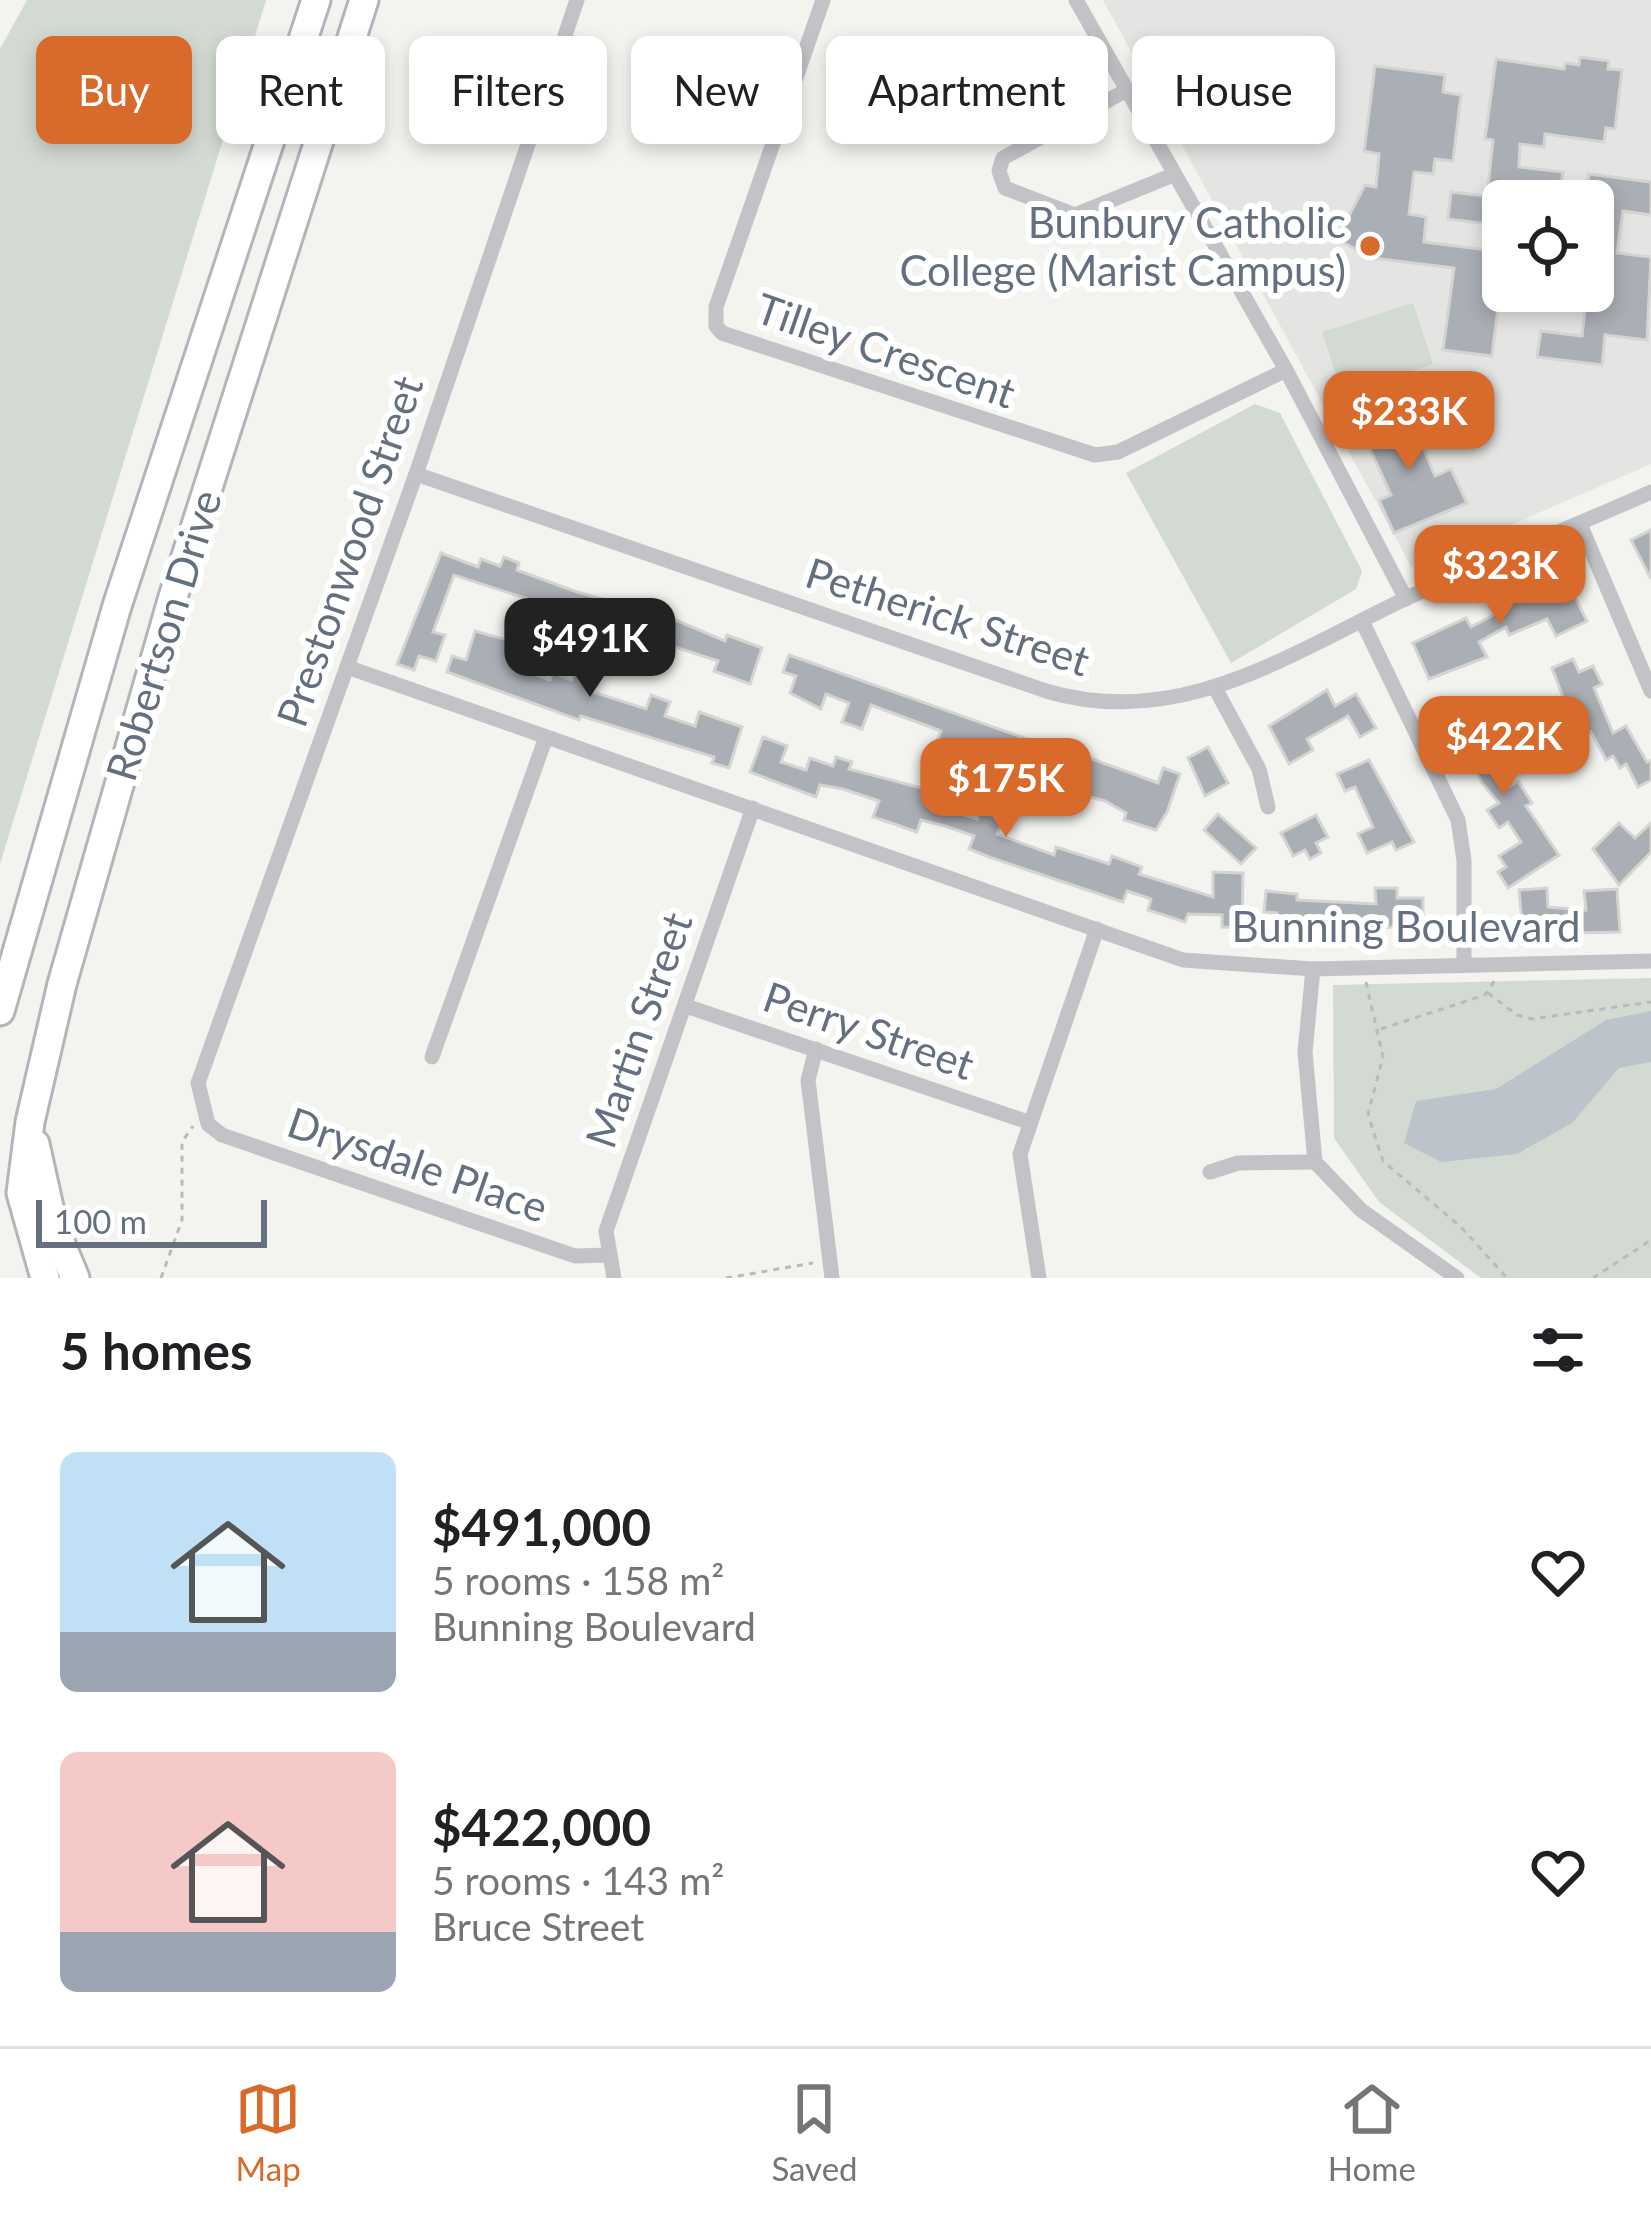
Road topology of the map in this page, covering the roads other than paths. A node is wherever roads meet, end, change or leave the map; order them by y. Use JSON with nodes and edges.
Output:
{"nodes":[{"id":1,"x":316,"y":0,"type":"edge"},
{"id":2,"x":364,"y":0,"type":"edge"},
{"id":3,"x":577,"y":0,"type":"edge"},
{"id":4,"x":823,"y":0,"type":"edge"},
{"id":5,"x":1076,"y":0,"type":"edge"},
{"id":6,"x":1125,"y":91,"type":"junction"},
{"id":7,"x":1173,"y":175,"type":"junction"},
{"id":8,"x":1286,"y":370,"type":"junction"},
{"id":9,"x":416,"y":474,"type":"junction"},
{"id":10,"x":1651,"y":492,"type":"edge"},
{"id":11,"x":1580,"y":524,"type":"junction"},
{"id":12,"x":1406,"y":599,"type":"junction"},
{"id":13,"x":1362,"y":621,"type":"junction"},
{"id":14,"x":347,"y":667,"type":"junction"},
{"id":15,"x":1215,"y":688,"type":"junction"},
{"id":16,"x":1651,"y":692,"type":"edge"},
{"id":17,"x":546,"y":737,"type":"junction"},
{"id":18,"x":1268,"y":807,"type":"dead end"},
{"id":19,"x":753,"y":808,"type":"junction"},
{"id":20,"x":1097,"y":929,"type":"junction"},
{"id":21,"x":17,"y":947,"type":"junction"},
{"id":22,"x":1651,"y":961,"type":"edge"},
{"id":23,"x":1464,"y":965,"type":"junction"},
{"id":24,"x":1313,"y":969,"type":"junction"},
{"id":25,"x":0,"y":987,"type":"edge"},
{"id":26,"x":686,"y":1006,"type":"junction"},
{"id":27,"x":0,"y":1011,"type":"edge"},
{"id":28,"x":816,"y":1049,"type":"junction"},
{"id":29,"x":432,"y":1057,"type":"dead end"},
{"id":30,"x":205,"y":1118,"type":"joint"},
{"id":31,"x":30,"y":1122,"type":"junction"},
{"id":32,"x":1028,"y":1122,"type":"junction"},
{"id":33,"x":1316,"y":1162,"type":"junction"},
{"id":34,"x":1210,"y":1172,"type":"dead end"},
{"id":35,"x":610,"y":1255,"type":"junction"},
{"id":36,"x":45,"y":1278,"type":"edge"},
{"id":37,"x":75,"y":1278,"type":"edge"},
{"id":38,"x":614,"y":1278,"type":"edge"},
{"id":39,"x":832,"y":1278,"type":"edge"},
{"id":40,"x":1039,"y":1278,"type":"edge"},
{"id":41,"x":1456,"y":1278,"type":"edge"}],
"edges":[{"from":1,"to":21,"type":"highway","name":"Robertson Drive"},
{"from":2,"to":31,"type":"highway","name":"Robertson Drive"},
{"from":3,"to":9,"type":"street","name":"Prestonwood Street"},
{"from":4,"to":8,"type":"street","name":"Tilley Crescent"},
{"from":5,"to":6,"type":"street"},
{"from":6,"to":7,"type":"street"},
{"from":6,"to":7,"type":"street"},
{"from":7,"to":8,"type":"street"},
{"from":8,"to":12,"type":"street"},
{"from":9,"to":14,"type":"street","name":"Prestonwood Street"},
{"from":9,"to":15,"type":"street","name":"Petherick Street"},
{"from":10,"to":11,"type":"street","name":"Petherick Street"},
{"from":11,"to":12,"type":"street","name":"Petherick Street"},
{"from":11,"to":16,"type":"street"},
{"from":12,"to":13,"type":"street","name":"Petherick Street"},
{"from":13,"to":15,"type":"street","name":"Petherick Street"},
{"from":13,"to":23,"type":"street"},
{"from":14,"to":17,"type":"street","name":"Bunning Boulevard"},
{"from":14,"to":30,"type":"street","name":"Prestonwood Street"},
{"from":15,"to":18,"type":"street"},
{"from":17,"to":19,"type":"street","name":"Bunning Boulevard"},
{"from":17,"to":29,"type":"street"},
{"from":19,"to":20,"type":"street","name":"Bunning Boulevard"},
{"from":19,"to":26,"type":"street","name":"Martin Street"},
{"from":20,"to":24,"type":"street","name":"Bunning Boulevard"},
{"from":20,"to":32,"type":"street"},
{"from":21,"to":25,"type":"highway"},
{"from":21,"to":27,"type":"highway","name":"Robertson Drive"},
{"from":22,"to":23,"type":"street","name":"Bunning Boulevard"},
{"from":23,"to":24,"type":"street","name":"Bunning Boulevard"},
{"from":24,"to":33,"type":"street"},
{"from":26,"to":28,"type":"street","name":"Perry Street"},
{"from":26,"to":35,"type":"street","name":"Martin Street"},
{"from":28,"to":32,"type":"street","name":"Perry Street"},
{"from":28,"to":39,"type":"street"},
{"from":30,"to":35,"type":"street","name":"Drysdale Place"},
{"from":31,"to":36,"type":"highway","name":"Robertson Drive"},
{"from":31,"to":37,"type":"highway"},
{"from":32,"to":40,"type":"street"},
{"from":33,"to":34,"type":"street"},
{"from":33,"to":41,"type":"street"},
{"from":35,"to":38,"type":"street","name":"Martin Street"}]}
